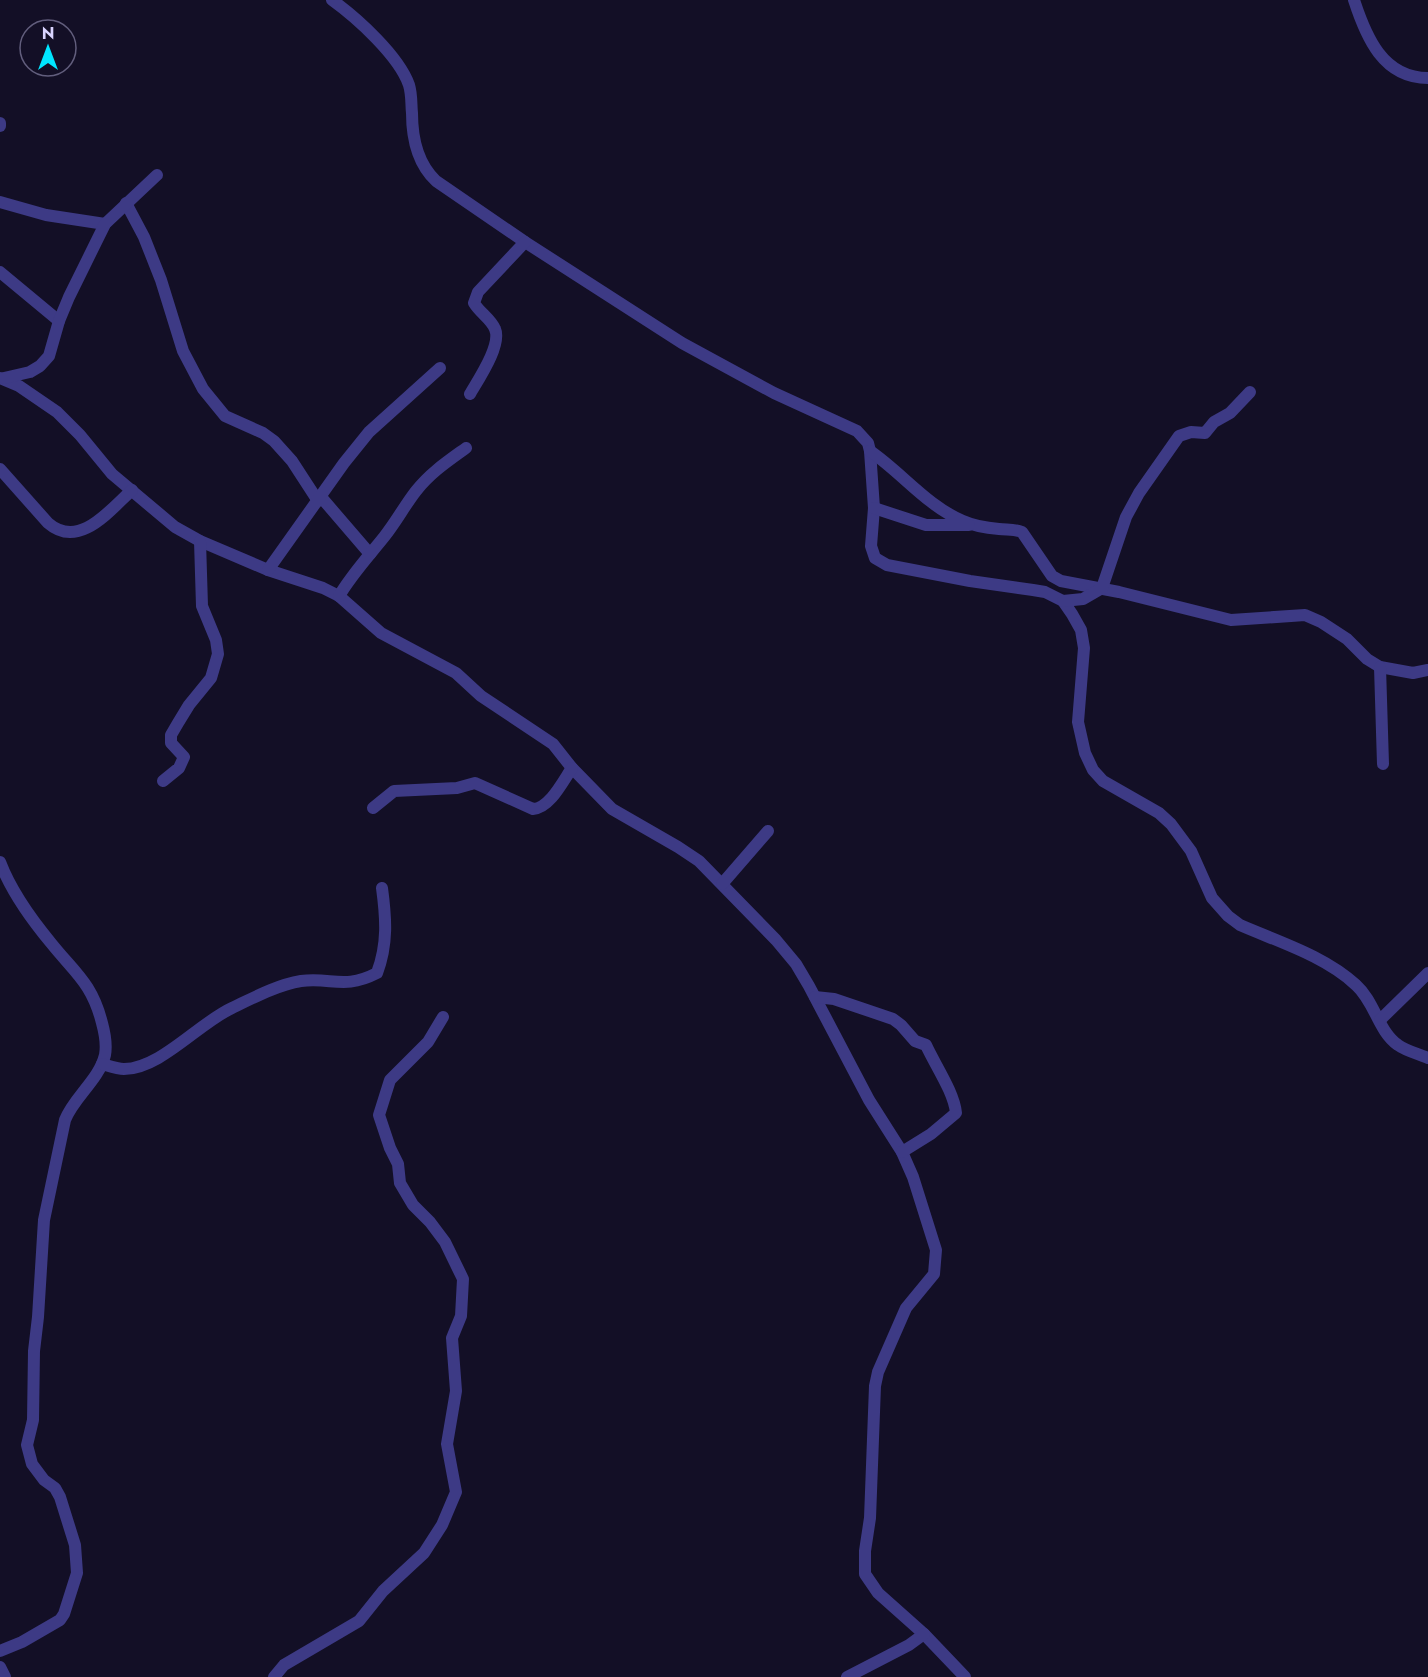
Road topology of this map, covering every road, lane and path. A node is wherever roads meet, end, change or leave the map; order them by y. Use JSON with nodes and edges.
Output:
{"nodes":[{"id":1,"x":332,"y":0,"type":"edge"},
{"id":2,"x":1354,"y":0,"type":"edge"},
{"id":3,"x":1428,"y":78,"type":"edge"},
{"id":4,"x":157,"y":175,"type":"dead end"},
{"id":5,"x":0,"y":202,"type":"edge"},
{"id":6,"x":126,"y":203,"type":"junction"},
{"id":7,"x":105,"y":224,"type":"junction"},
{"id":8,"x":525,"y":242,"type":"junction"},
{"id":9,"x":0,"y":272,"type":"edge"},
{"id":10,"x":58,"y":321,"type":"junction"},
{"id":11,"x":440,"y":368,"type":"dead end"},
{"id":12,"x":2,"y":378,"type":"edge"},
{"id":13,"x":1250,"y":392,"type":"dead end"},
{"id":14,"x":471,"y":394,"type":"dead end"},
{"id":15,"x":466,"y":448,"type":"dead end"},
{"id":16,"x":870,"y":451,"type":"junction"},
{"id":17,"x":0,"y":469,"type":"edge"},
{"id":18,"x":132,"y":490,"type":"junction"},
{"id":19,"x":319,"y":499,"type":"junction"},
{"id":20,"x":874,"y":508,"type":"junction"},
{"id":21,"x":974,"y":525,"type":"junction"},
{"id":22,"x":200,"y":541,"type":"junction"},
{"id":23,"x":370,"y":554,"type":"junction"},
{"id":24,"x":268,"y":570,"type":"junction"},
{"id":25,"x":1102,"y":588,"type":"junction"},
{"id":26,"x":339,"y":596,"type":"junction"},
{"id":27,"x":1063,"y":601,"type":"junction"},
{"id":28,"x":1380,"y":667,"type":"junction"},
{"id":29,"x":1428,"y":670,"type":"edge"},
{"id":30,"x":1383,"y":764,"type":"dead end"},
{"id":31,"x":572,"y":768,"type":"junction"},
{"id":32,"x":163,"y":781,"type":"dead end"},
{"id":33,"x":373,"y":808,"type":"dead end"},
{"id":34,"x":768,"y":831,"type":"dead end"},
{"id":35,"x":0,"y":862,"type":"edge"},
{"id":36,"x":722,"y":884,"type":"junction"},
{"id":37,"x":382,"y":888,"type":"dead end"},
{"id":38,"x":1428,"y":973,"type":"edge"},
{"id":39,"x":815,"y":997,"type":"junction"},
{"id":40,"x":443,"y":1017,"type":"dead end"},
{"id":41,"x":1380,"y":1020,"type":"junction"},
{"id":42,"x":1428,"y":1058,"type":"edge"},
{"id":43,"x":102,"y":1064,"type":"junction"},
{"id":44,"x":902,"y":1152,"type":"junction"},
{"id":45,"x":924,"y":1634,"type":"junction"},
{"id":46,"x":0,"y":1651,"type":"edge"},
{"id":47,"x":0,"y":1667,"type":"edge"},
{"id":48,"x":5,"y":1677,"type":"edge"},
{"id":49,"x":274,"y":1677,"type":"edge"},
{"id":50,"x":847,"y":1677,"type":"edge"},
{"id":51,"x":965,"y":1677,"type":"edge"}],
"edges":[{"from":1,"to":8,"type":"street"},
{"from":2,"to":3,"type":"street"},
{"from":4,"to":6,"type":"street"},
{"from":5,"to":7,"type":"street"},
{"from":6,"to":7,"type":"street"},
{"from":6,"to":19,"type":"street"},
{"from":7,"to":10,"type":"street"},
{"from":8,"to":14,"type":"street"},
{"from":8,"to":16,"type":"street"},
{"from":9,"to":10,"type":"street"},
{"from":10,"to":12,"type":"street"},
{"from":11,"to":19,"type":"street"},
{"from":12,"to":18,"type":"street"},
{"from":13,"to":25,"type":"street"},
{"from":15,"to":23,"type":"street"},
{"from":16,"to":20,"type":"street"},
{"from":16,"to":21,"type":"street"},
{"from":17,"to":18,"type":"street"},
{"from":18,"to":22,"type":"street"},
{"from":19,"to":23,"type":"street"},
{"from":19,"to":24,"type":"street"},
{"from":20,"to":21,"type":"street"},
{"from":20,"to":27,"type":"street"},
{"from":21,"to":25,"type":"street"},
{"from":22,"to":24,"type":"street"},
{"from":22,"to":32,"type":"street"},
{"from":23,"to":26,"type":"street"},
{"from":24,"to":26,"type":"street"},
{"from":25,"to":27,"type":"street"},
{"from":25,"to":28,"type":"street"},
{"from":26,"to":31,"type":"street"},
{"from":27,"to":41,"type":"street"},
{"from":28,"to":29,"type":"street"},
{"from":28,"to":30,"type":"street"},
{"from":31,"to":33,"type":"street"},
{"from":31,"to":36,"type":"street"},
{"from":34,"to":36,"type":"street"},
{"from":35,"to":43,"type":"street"},
{"from":36,"to":39,"type":"street"},
{"from":37,"to":43,"type":"street"},
{"from":38,"to":41,"type":"street"},
{"from":39,"to":44,"type":"street"},
{"from":39,"to":44,"type":"street"},
{"from":40,"to":49,"type":"street"},
{"from":41,"to":42,"type":"street"},
{"from":43,"to":46,"type":"street"},
{"from":44,"to":45,"type":"street"},
{"from":45,"to":50,"type":"street"},
{"from":45,"to":51,"type":"street"},
{"from":47,"to":48,"type":"street"}]}
